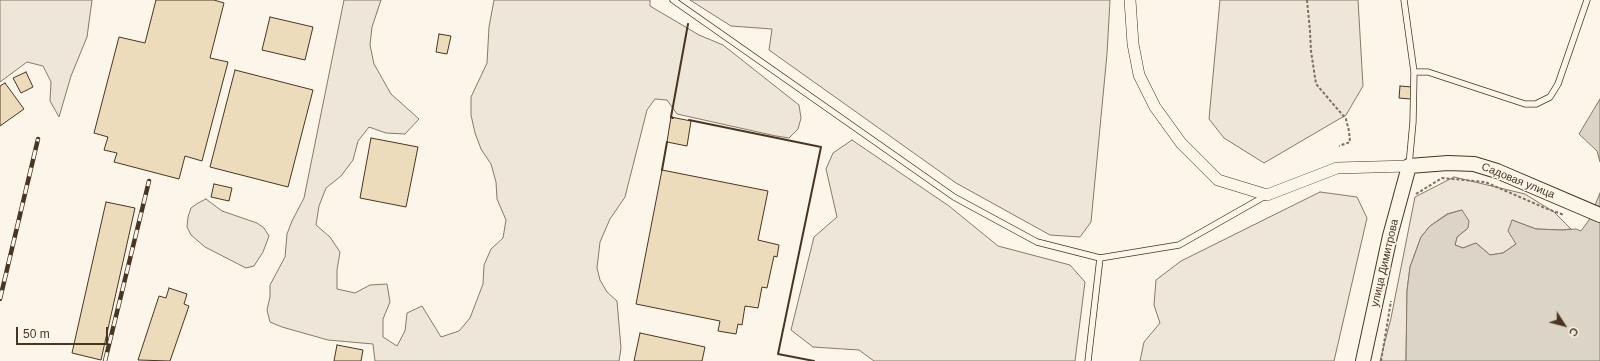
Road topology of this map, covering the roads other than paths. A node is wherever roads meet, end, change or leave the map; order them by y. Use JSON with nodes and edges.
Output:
{"nodes":[{"id":1,"x":673,"y":0,"type":"edge"},
{"id":2,"x":1130,"y":0,"type":"edge"},
{"id":3,"x":1404,"y":0,"type":"edge"},
{"id":4,"x":1587,"y":0,"type":"edge"},
{"id":5,"x":1414,"y":72,"type":"junction"},
{"id":6,"x":1409,"y":166,"type":"junction"},
{"id":7,"x":1267,"y":195,"type":"junction"},
{"id":8,"x":1600,"y":215,"type":"edge"},
{"id":9,"x":1100,"y":258,"type":"junction"},
{"id":10,"x":1088,"y":361,"type":"edge"},
{"id":11,"x":1363,"y":361,"type":"edge"}],
"edges":[{"from":1,"to":9,"type":"lane"},
{"from":2,"to":7,"type":"street"},
{"from":3,"to":5,"type":"lane"},
{"from":4,"to":5,"type":"lane"},
{"from":5,"to":6,"type":"lane"},
{"from":6,"to":7,"type":"street"},
{"from":6,"to":8,"type":"street","name":"Садовая улица"},
{"from":6,"to":11,"type":"street","name":"улица Димитрова"},
{"from":7,"to":9,"type":"lane"},
{"from":9,"to":10,"type":"lane"}]}
